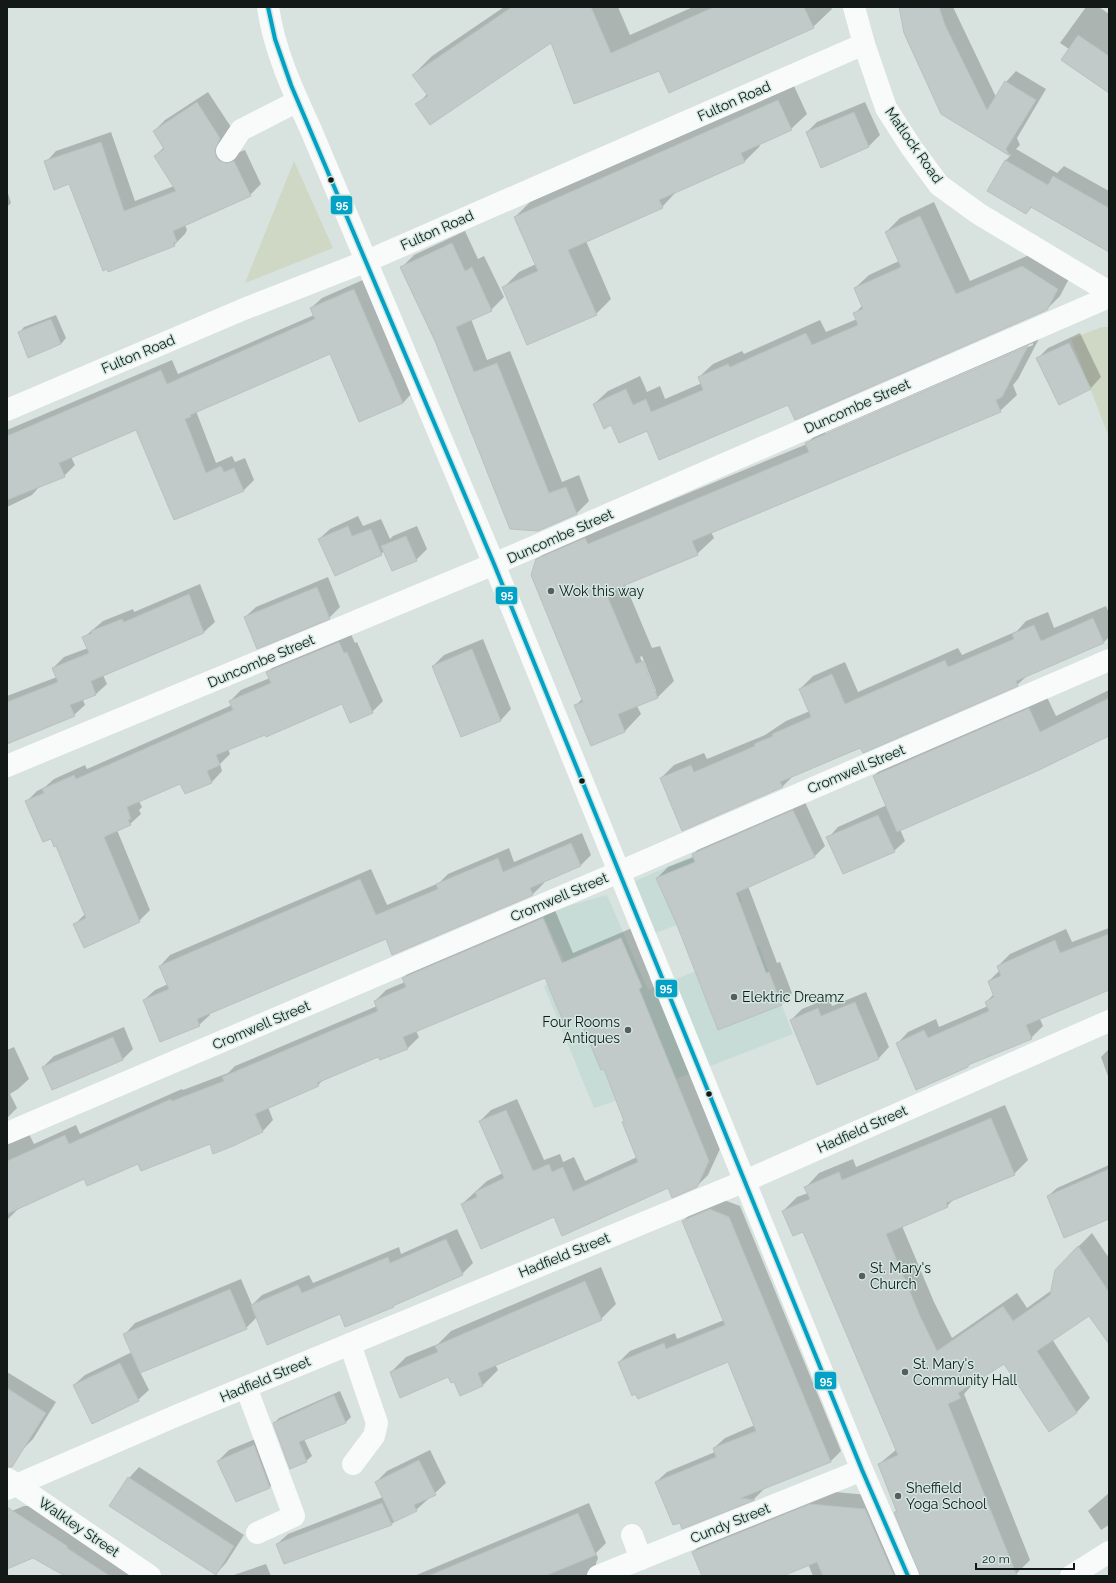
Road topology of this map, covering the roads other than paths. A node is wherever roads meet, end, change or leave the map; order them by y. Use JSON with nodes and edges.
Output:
{"nodes":[{"id":1,"x":268,"y":7,"type":"edge"},
{"id":2,"x":854,"y":7,"type":"edge"},
{"id":3,"x":864,"y":44,"type":"junction"},
{"id":4,"x":298,"y":101,"type":"junction"},
{"id":5,"x":227,"y":150,"type":"dead end"},
{"id":6,"x":367,"y":261,"type":"junction"},
{"id":7,"x":1109,"y":292,"type":"edge"},
{"id":8,"x":1109,"y":297,"type":"edge"},
{"id":9,"x":7,"y":410,"type":"edge"},
{"id":10,"x":494,"y":564,"type":"junction"},
{"id":11,"x":1109,"y":660,"type":"edge"},
{"id":12,"x":7,"y":766,"type":"edge"},
{"id":13,"x":618,"y":872,"type":"junction"},
{"id":14,"x":1109,"y":1021,"type":"edge"},
{"id":15,"x":7,"y":1133,"type":"edge"},
{"id":16,"x":745,"y":1181,"type":"junction"},
{"id":17,"x":350,"y":1344,"type":"junction"},
{"id":18,"x":246,"y":1387,"type":"junction"},
{"id":19,"x":353,"y":1464,"type":"dead end"},
{"id":20,"x":862,"y":1470,"type":"junction"},
{"id":21,"x":10,"y":1484,"type":"edge"},
{"id":22,"x":257,"y":1533,"type":"dead end"},
{"id":23,"x":632,"y":1536,"type":"dead end"},
{"id":24,"x":1109,"y":1552,"type":"edge"},
{"id":25,"x":641,"y":1559,"type":"junction"},
{"id":26,"x":150,"y":1576,"type":"edge"},
{"id":27,"x":598,"y":1576,"type":"edge"},
{"id":28,"x":908,"y":1576,"type":"edge"},
{"id":29,"x":1072,"y":1576,"type":"edge"}],
"edges":[{"from":1,"to":4,"type":"street"},
{"from":2,"to":3,"type":"street","name":"Matlock Road"},
{"from":3,"to":6,"type":"street","name":"Fulton Road"},
{"from":3,"to":7,"type":"street","name":"Matlock Road"},
{"from":4,"to":5,"type":"street"},
{"from":4,"to":6,"type":"street"},
{"from":6,"to":9,"type":"street","name":"Fulton Road"},
{"from":6,"to":10,"type":"street"},
{"from":8,"to":10,"type":"street","name":"Duncombe Street"},
{"from":10,"to":12,"type":"street","name":"Duncombe Street"},
{"from":10,"to":13,"type":"street"},
{"from":11,"to":13,"type":"street","name":"Cromwell Street"},
{"from":13,"to":15,"type":"street","name":"Cromwell Street"},
{"from":13,"to":16,"type":"street"},
{"from":14,"to":16,"type":"street","name":"Hadfield Street"},
{"from":16,"to":17,"type":"street","name":"Hadfield Street"},
{"from":16,"to":20,"type":"street"},
{"from":17,"to":18,"type":"street","name":"Hadfield Street"},
{"from":17,"to":19,"type":"street"},
{"from":18,"to":21,"type":"street","name":"Hadfield Street"},
{"from":18,"to":22,"type":"street"},
{"from":20,"to":25,"type":"street","name":"Cundy Street"},
{"from":20,"to":28,"type":"street"},
{"from":21,"to":26,"type":"street","name":"Walkley Street"},
{"from":23,"to":25,"type":"street"},
{"from":24,"to":29,"type":"street"},
{"from":25,"to":27,"type":"street","name":"Cundy Street"}]}
